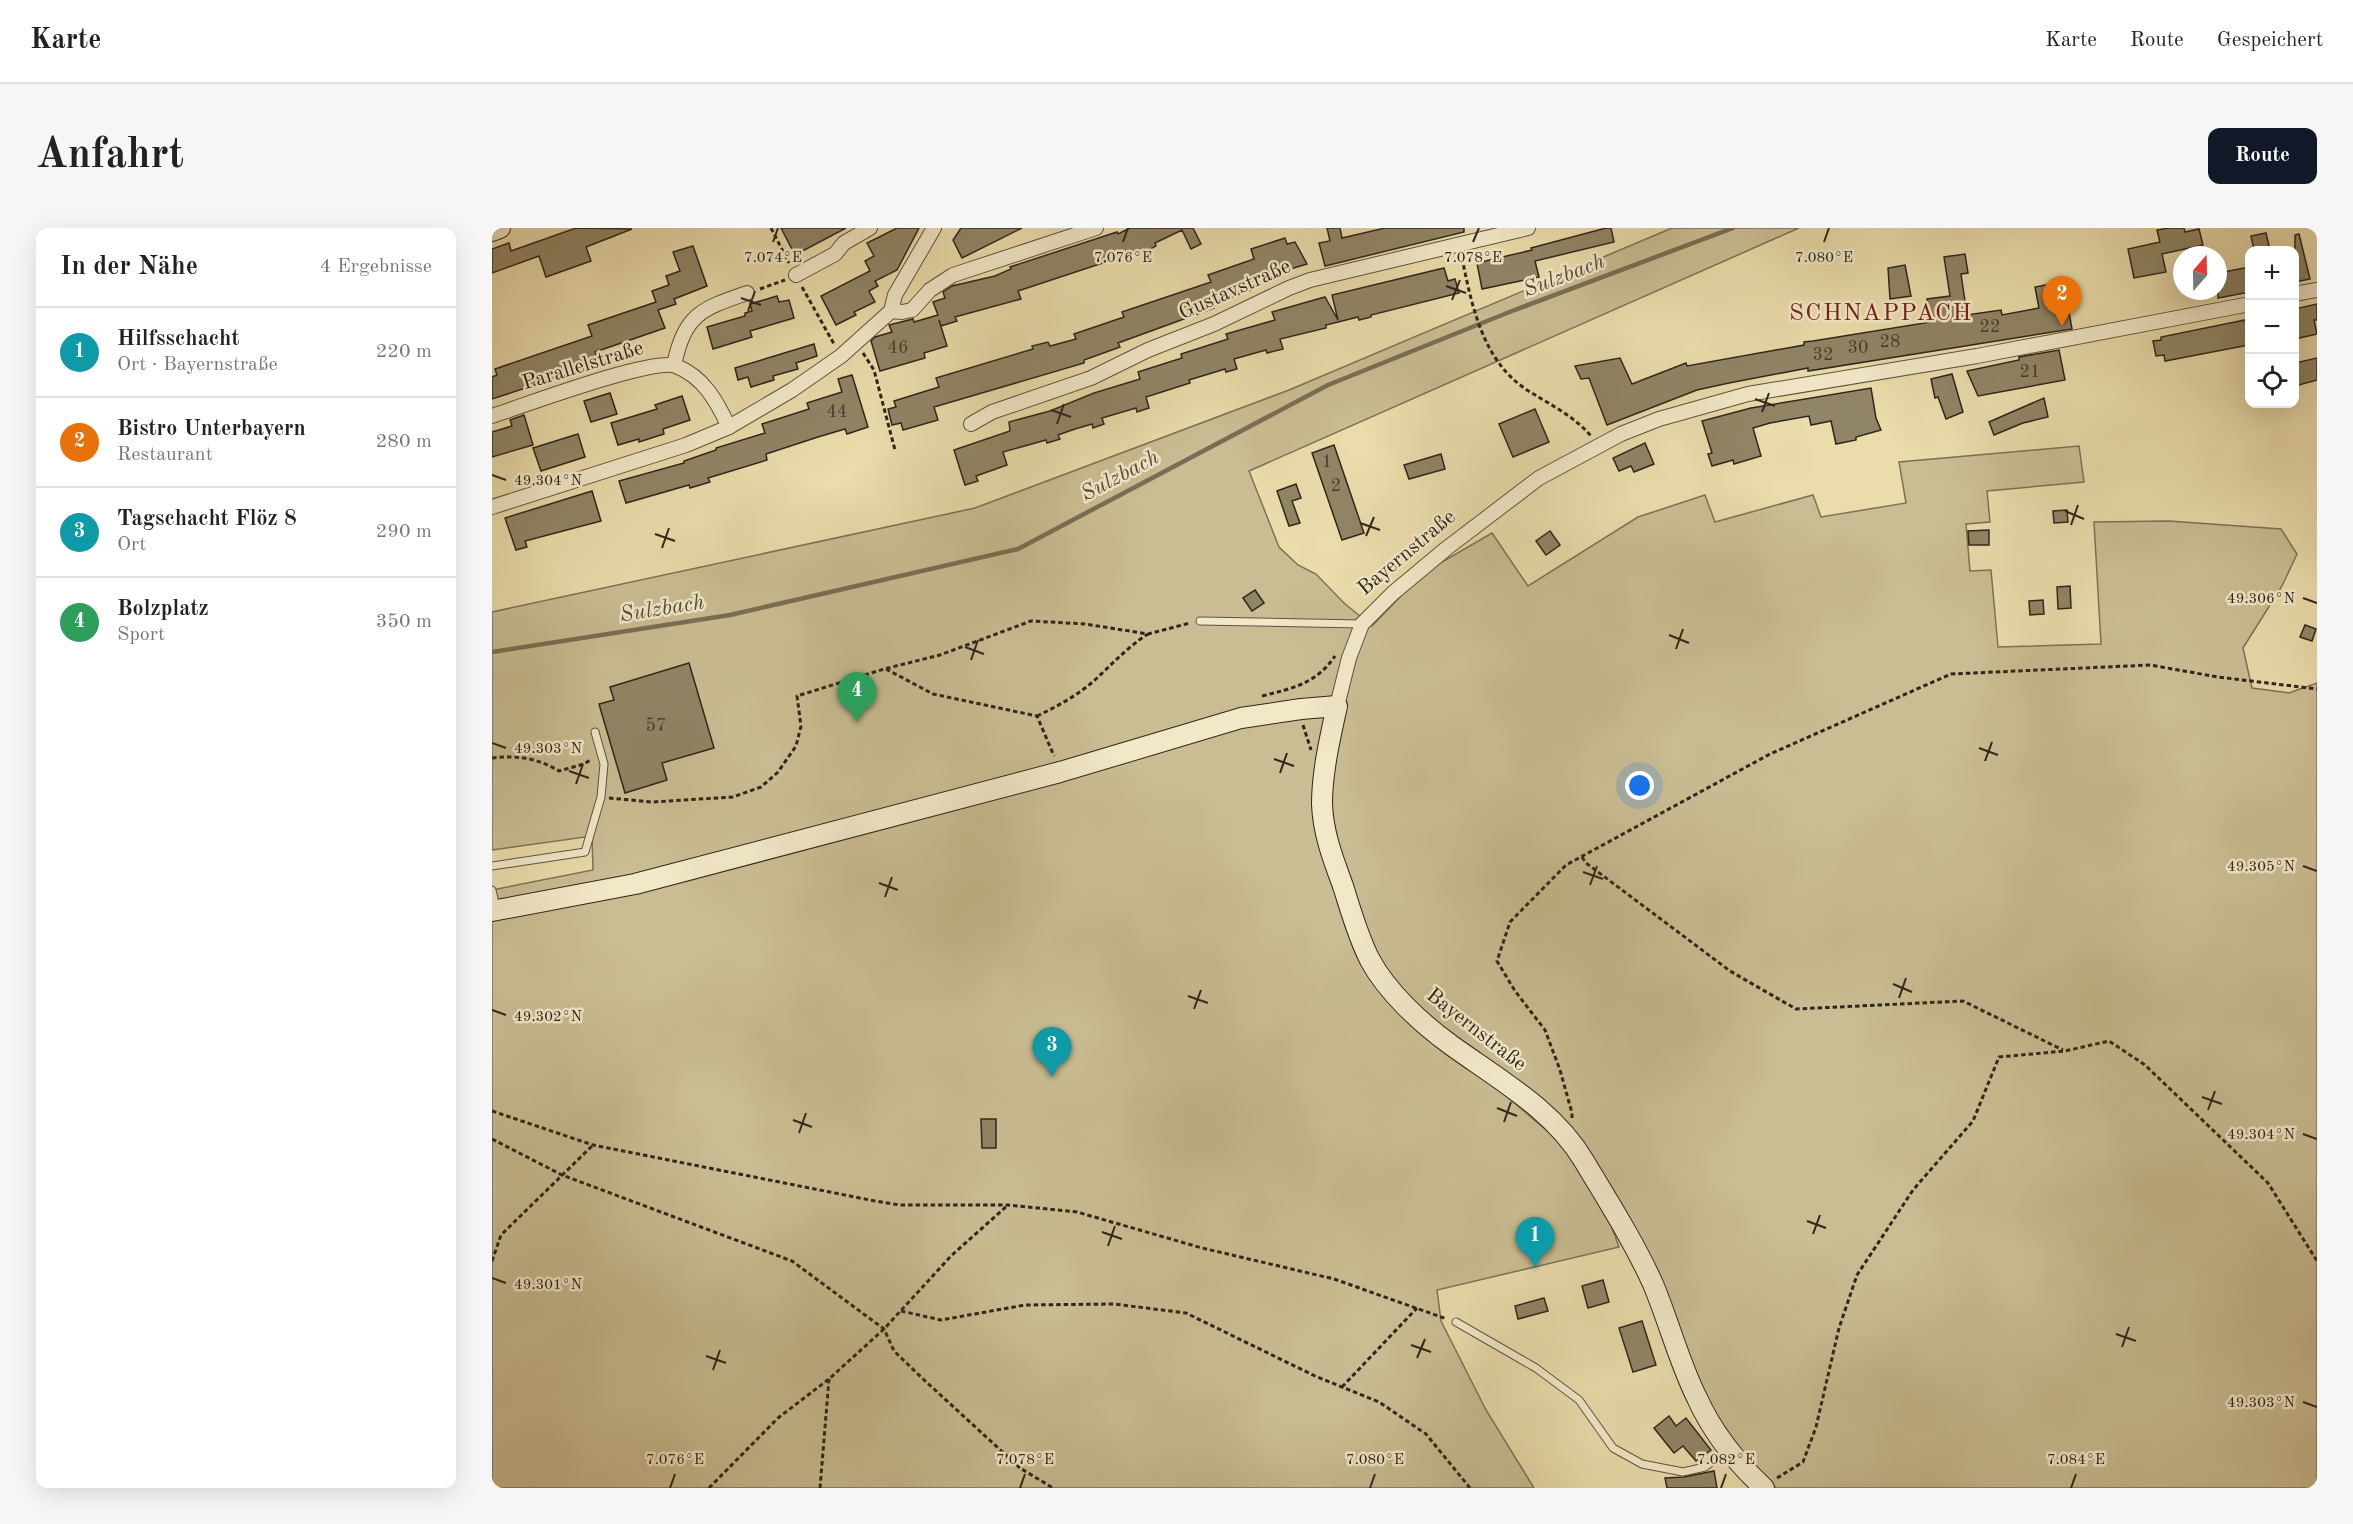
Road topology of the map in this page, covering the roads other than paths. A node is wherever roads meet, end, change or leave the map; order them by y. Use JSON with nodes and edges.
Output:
{"nodes":[{"id":1,"x":500,"y":228,"type":"edge"},
{"id":2,"x":870,"y":228,"type":"edge"},
{"id":3,"x":934,"y":228,"type":"edge"},
{"id":4,"x":1096,"y":228,"type":"edge"},
{"id":5,"x":1528,"y":228,"type":"edge"},
{"id":6,"x":492,"y":231,"type":"edge"},
{"id":7,"x":796,"y":275,"type":"road end"},
{"id":8,"x":2317,"y":290,"type":"edge"},
{"id":9,"x":747,"y":293,"type":"road end"},
{"id":10,"x":2299,"y":293,"type":"edge"},
{"id":11,"x":2245,"y":305,"type":"edge"},
{"id":12,"x":891,"y":311,"type":"junction"},
{"id":13,"x":674,"y":365,"type":"junction"},
{"id":14,"x":492,"y":416,"type":"edge"},
{"id":15,"x":971,"y":424,"type":"dead end"},
{"id":16,"x":729,"y":427,"type":"junction"},
{"id":17,"x":492,"y":507,"type":"edge"},
{"id":18,"x":1200,"y":621,"type":"road end"},
{"id":19,"x":1362,"y":624,"type":"junction"},
{"id":20,"x":1337,"y":706,"type":"junction"},
{"id":21,"x":596,"y":732,"type":"dead end"},
{"id":22,"x":492,"y":866,"type":"edge"},
{"id":23,"x":492,"y":890,"type":"edge"},
{"id":24,"x":501,"y":909,"type":"edge"},
{"id":25,"x":1456,"y":1322,"type":"road end"},
{"id":26,"x":1730,"y":1449,"type":"junction"},
{"id":27,"x":1763,"y":1487,"type":"edge"}],
"edges":[{"from":1,"to":6,"type":"street"},
{"from":2,"to":7,"type":"street"},
{"from":3,"to":12,"type":"street"},
{"from":4,"to":12,"type":"street"},
{"from":5,"to":15,"type":"street","name":"Gustavstraße"},
{"from":8,"to":10,"type":"street"},
{"from":9,"to":13,"type":"street"},
{"from":11,"to":19,"type":"street","name":"Bayernstraße"},
{"from":12,"to":16,"type":"street"},
{"from":13,"to":14,"type":"street","name":"Parallelstraße"},
{"from":13,"to":16,"type":"street","name":"Parallelstraße"},
{"from":16,"to":17,"type":"street"},
{"from":18,"to":19,"type":"lane"},
{"from":19,"to":20,"type":"street","name":"Bayernstraße"},
{"from":20,"to":24,"type":"street"},
{"from":20,"to":26,"type":"street","name":"Bayernstraße"},
{"from":21,"to":22,"type":"lane"},
{"from":23,"to":24,"type":"lane"},
{"from":25,"to":26,"type":"lane"},
{"from":26,"to":27,"type":"street","name":"Bayernstraße"}]}
